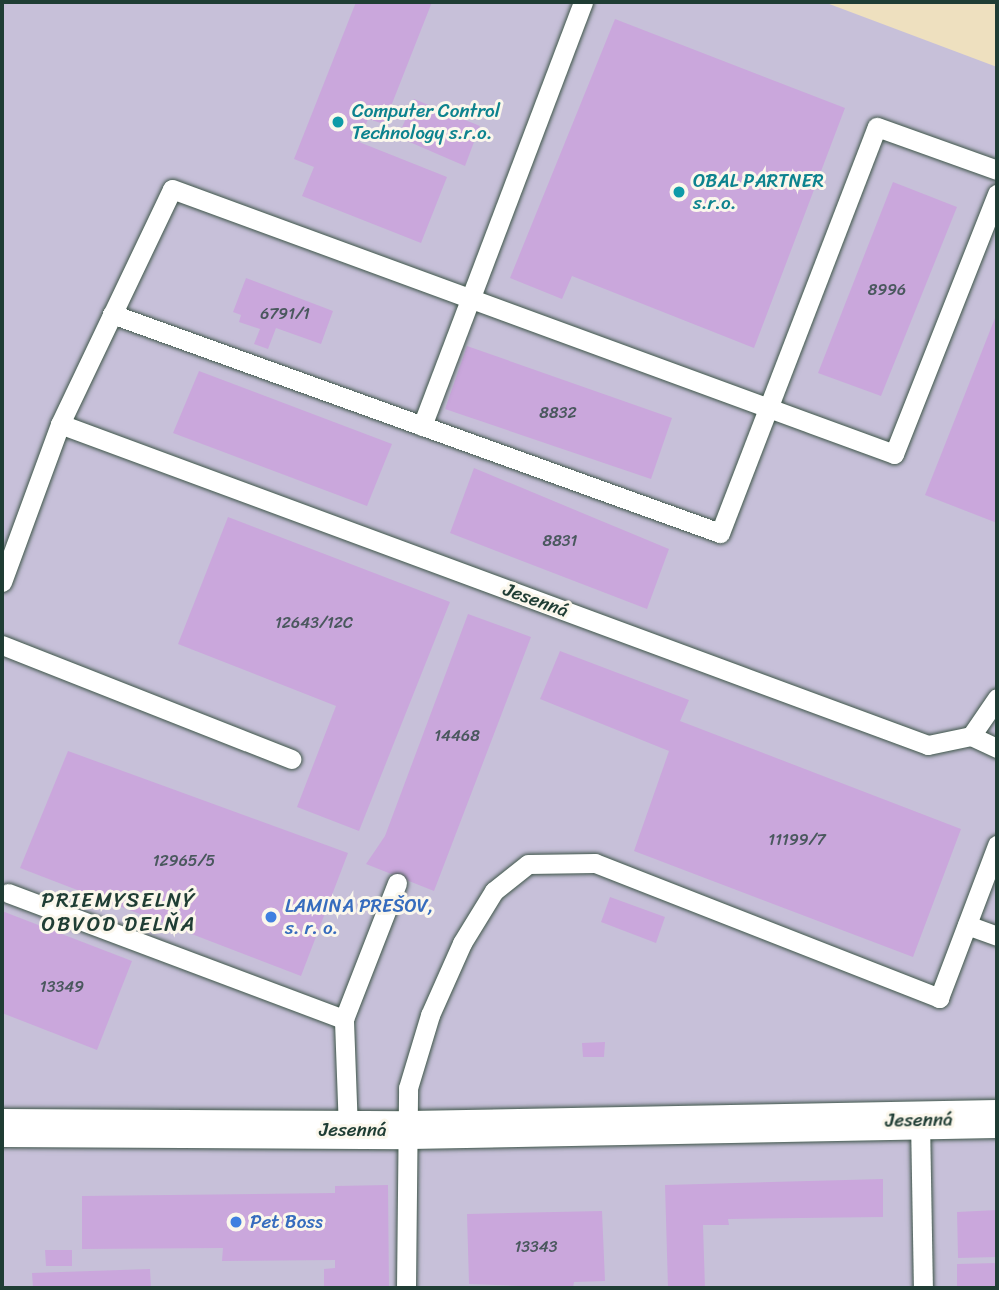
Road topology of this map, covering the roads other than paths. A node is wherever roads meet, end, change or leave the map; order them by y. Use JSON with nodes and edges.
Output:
{"nodes":[{"id":1,"x":583,"y":2,"type":"edge"},
{"id":2,"x":997,"y":170,"type":"edge"},
{"id":3,"x":997,"y":194,"type":"edge"},
{"id":4,"x":469,"y":299,"type":"junction"},
{"id":5,"x":112,"y":314,"type":"junction"},
{"id":6,"x":768,"y":408,"type":"junction"},
{"id":7,"x":60,"y":424,"type":"junction"},
{"id":8,"x":422,"y":426,"type":"junction"},
{"id":9,"x":2,"y":582,"type":"edge"},
{"id":10,"x":2,"y":645,"type":"edge"},
{"id":11,"x":997,"y":698,"type":"edge"},
{"id":12,"x":971,"y":736,"type":"junction"},
{"id":13,"x":997,"y":748,"type":"edge"},
{"id":14,"x":291,"y":759,"type":"dead end"},
{"id":15,"x":997,"y":845,"type":"edge"},
{"id":16,"x":397,"y":883,"type":"dead end"},
{"id":17,"x":8,"y":893,"type":"dead end"},
{"id":18,"x":967,"y":925,"type":"junction"},
{"id":19,"x":997,"y":936,"type":"edge"},
{"id":20,"x":344,"y":1019,"type":"junction"},
{"id":21,"x":997,"y":1119,"type":"edge"},
{"id":22,"x":920,"y":1120,"type":"junction"},
{"id":23,"x":2,"y":1128,"type":"edge"},
{"id":24,"x":348,"y":1130,"type":"junction"},
{"id":25,"x":410,"y":1130,"type":"junction"},
{"id":26,"x":406,"y":1288,"type":"edge"},
{"id":27,"x":923,"y":1288,"type":"edge"}],
"edges":[{"from":1,"to":4,"type":"lane"},
{"from":2,"to":6,"type":"lane"},
{"from":3,"to":6,"type":"lane"},
{"from":4,"to":5,"type":"lane"},
{"from":4,"to":6,"type":"lane"},
{"from":4,"to":8,"type":"lane"},
{"from":5,"to":7,"type":"lane"},
{"from":5,"to":8,"type":"lane"},
{"from":6,"to":8,"type":"lane"},
{"from":7,"to":9,"type":"lane"},
{"from":7,"to":12,"type":"lane","name":"Jesenná"},
{"from":10,"to":14,"type":"lane"},
{"from":11,"to":12,"type":"lane"},
{"from":12,"to":13,"type":"lane"},
{"from":15,"to":18,"type":"lane"},
{"from":16,"to":20,"type":"lane"},
{"from":17,"to":20,"type":"lane"},
{"from":18,"to":19,"type":"lane"},
{"from":18,"to":25,"type":"lane"},
{"from":20,"to":24,"type":"lane"},
{"from":21,"to":22,"type":"street","name":"Jesenná"},
{"from":22,"to":25,"type":"street","name":"Jesenná"},
{"from":22,"to":27,"type":"lane"},
{"from":23,"to":24,"type":"street","name":"Jesenná"},
{"from":24,"to":25,"type":"street","name":"Jesenná"},
{"from":25,"to":26,"type":"lane"}]}
